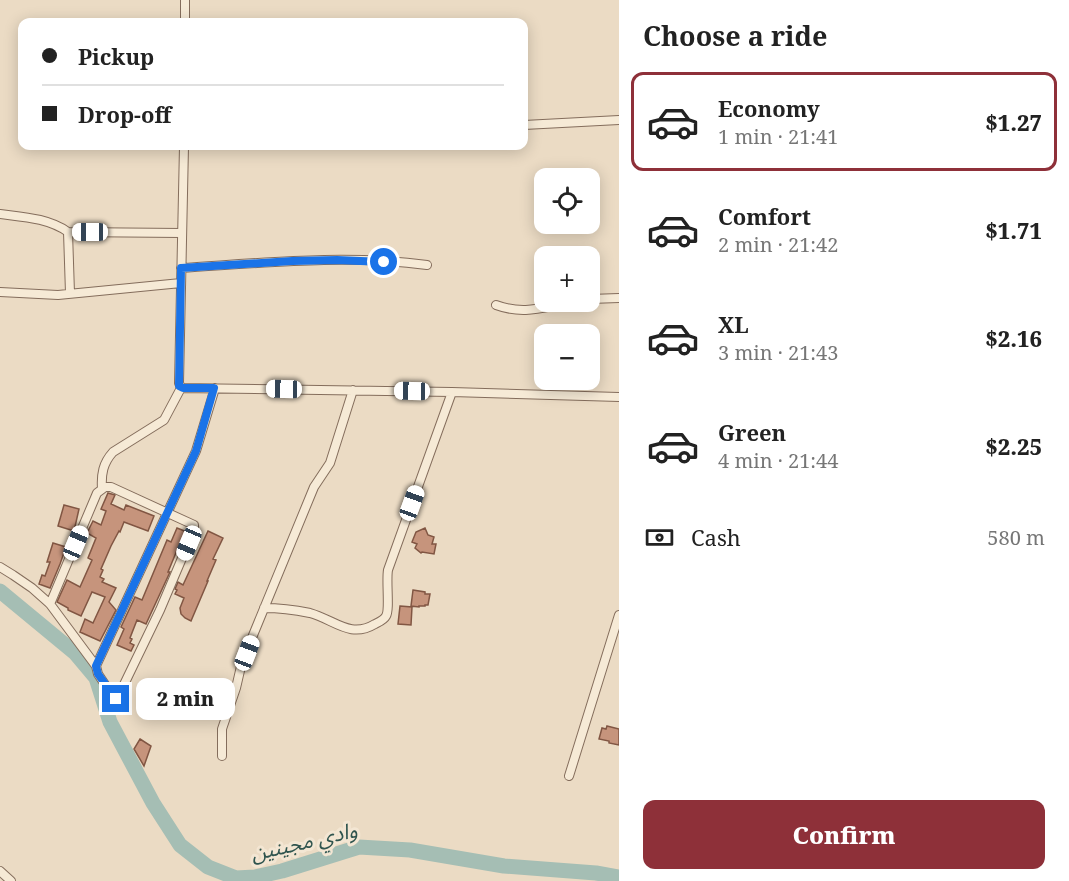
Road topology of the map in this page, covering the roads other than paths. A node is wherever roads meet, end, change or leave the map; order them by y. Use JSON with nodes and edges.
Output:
{"nodes":[{"id":1,"x":185,"y":0,"type":"edge"},
{"id":2,"x":185,"y":18,"type":"edge"},
{"id":3,"x":619,"y":120,"type":"edge"},
{"id":4,"x":528,"y":125,"type":"edge"},
{"id":5,"x":184,"y":150,"type":"edge"},
{"id":6,"x":0,"y":214,"type":"edge"},
{"id":7,"x":68,"y":232,"type":"junction"},
{"id":8,"x":182,"y":233,"type":"junction"},
{"id":9,"x":427,"y":266,"type":"dead end"},
{"id":10,"x":181,"y":268,"type":"junction"},
{"id":11,"x":181,"y":283,"type":"junction"},
{"id":12,"x":0,"y":292,"type":"edge"},
{"id":13,"x":70,"y":293,"type":"junction"},
{"id":14,"x":600,"y":298,"type":"edge"},
{"id":15,"x":619,"y":298,"type":"edge"},
{"id":16,"x":496,"y":304,"type":"dead end"},
{"id":17,"x":534,"y":310,"type":"edge"},
{"id":18,"x":181,"y":388,"type":"junction"},
{"id":19,"x":214,"y":388,"type":"junction"},
{"id":20,"x":353,"y":390,"type":"junction"},
{"id":21,"x":452,"y":392,"type":"junction"},
{"id":22,"x":619,"y":397,"type":"edge"},
{"id":23,"x":102,"y":489,"type":"junction"},
{"id":24,"x":167,"y":513,"type":"junction"},
{"id":25,"x":0,"y":567,"type":"edge"},
{"id":26,"x":50,"y":604,"type":"junction"},
{"id":27,"x":264,"y":608,"type":"junction"},
{"id":28,"x":619,"y":615,"type":"edge"},
{"id":29,"x":96,"y":666,"type":"junction"},
{"id":30,"x":222,"y":756,"type":"dead end"},
{"id":31,"x":569,"y":776,"type":"dead end"},
{"id":32,"x":0,"y":871,"type":"edge"},
{"id":33,"x":11,"y":881,"type":"edge"}],
"edges":[{"from":1,"to":2,"type":"street"},
{"from":3,"to":4,"type":"street"},
{"from":5,"to":8,"type":"street"},
{"from":6,"to":7,"type":"street"},
{"from":7,"to":8,"type":"street"},
{"from":7,"to":13,"type":"street"},
{"from":8,"to":10,"type":"street"},
{"from":9,"to":10,"type":"street"},
{"from":10,"to":11,"type":"street"},
{"from":11,"to":13,"type":"street"},
{"from":11,"to":18,"type":"street"},
{"from":12,"to":13,"type":"street"},
{"from":14,"to":15,"type":"street"},
{"from":16,"to":17,"type":"street"},
{"from":18,"to":19,"type":"street"},
{"from":18,"to":23,"type":"street"},
{"from":19,"to":20,"type":"street"},
{"from":19,"to":24,"type":"street"},
{"from":20,"to":21,"type":"street"},
{"from":20,"to":27,"type":"street"},
{"from":21,"to":22,"type":"street"},
{"from":21,"to":27,"type":"street"},
{"from":23,"to":24,"type":"street"},
{"from":23,"to":26,"type":"street"},
{"from":24,"to":29,"type":"street"},
{"from":24,"to":29,"type":"street"},
{"from":25,"to":26,"type":"street"},
{"from":26,"to":29,"type":"street"},
{"from":27,"to":30,"type":"street"},
{"from":28,"to":31,"type":"street"},
{"from":32,"to":33,"type":"street"}]}
